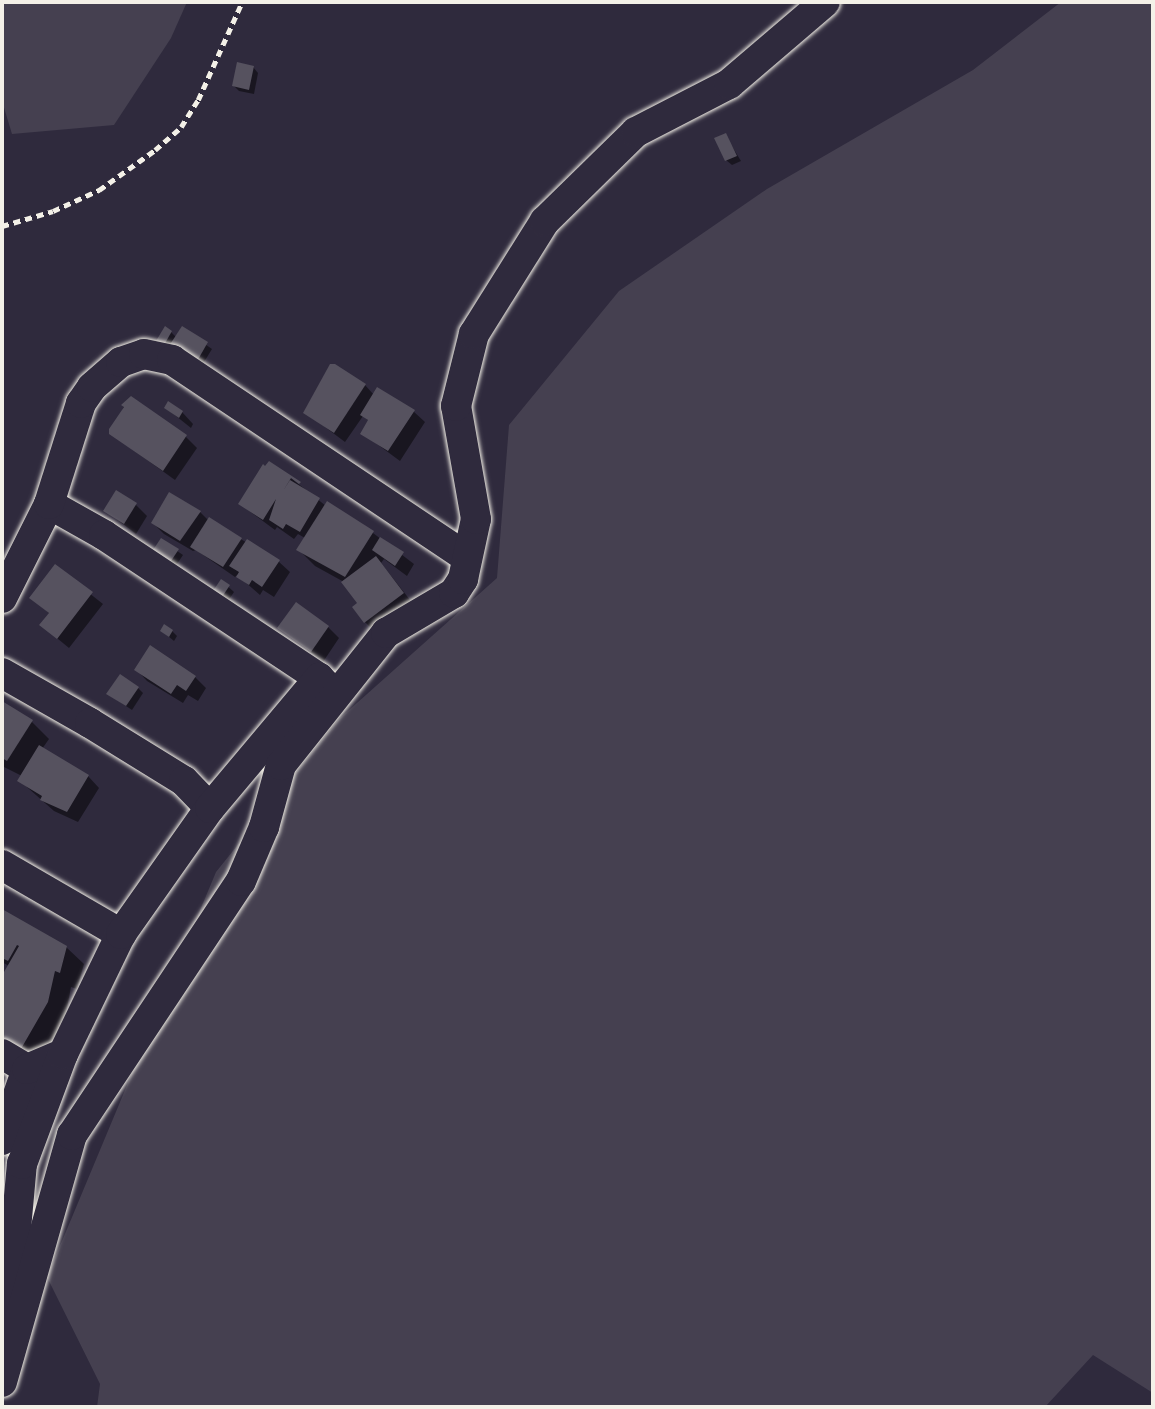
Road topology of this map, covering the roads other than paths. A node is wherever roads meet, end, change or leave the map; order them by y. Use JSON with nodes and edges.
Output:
{"nodes":[{"id":1,"x":825,"y":2,"type":"edge"},
{"id":2,"x":49,"y":504,"type":"junction"},
{"id":3,"x":466,"y":558,"type":"junction"},
{"id":4,"x":2,"y":598,"type":"edge"},
{"id":5,"x":2,"y":673,"type":"edge"},
{"id":6,"x":327,"y":686,"type":"junction"},
{"id":7,"x":210,"y":808,"type":"junction"},
{"id":8,"x":2,"y":865,"type":"edge"},
{"id":9,"x":121,"y":934,"type":"junction"},
{"id":10,"x":63,"y":1054,"type":"junction"},
{"id":11,"x":14,"y":1062,"type":"edge"},
{"id":12,"x":2,"y":1140,"type":"edge"},
{"id":13,"x":2,"y":1382,"type":"edge"},
{"id":14,"x":7,"y":1407,"type":"edge"}],
"edges":[{"from":1,"to":3,"type":"street"},
{"from":2,"to":3,"type":"street"},
{"from":2,"to":4,"type":"street"},
{"from":2,"to":6,"type":"street"},
{"from":3,"to":6,"type":"street"},
{"from":5,"to":7,"type":"street"},
{"from":6,"to":7,"type":"street"},
{"from":6,"to":13,"type":"street"},
{"from":7,"to":9,"type":"street"},
{"from":8,"to":9,"type":"street"},
{"from":9,"to":10,"type":"street"},
{"from":10,"to":11,"type":"street"},
{"from":10,"to":13,"type":"street"},
{"from":11,"to":12,"type":"street"},
{"from":13,"to":14,"type":"street"}]}
